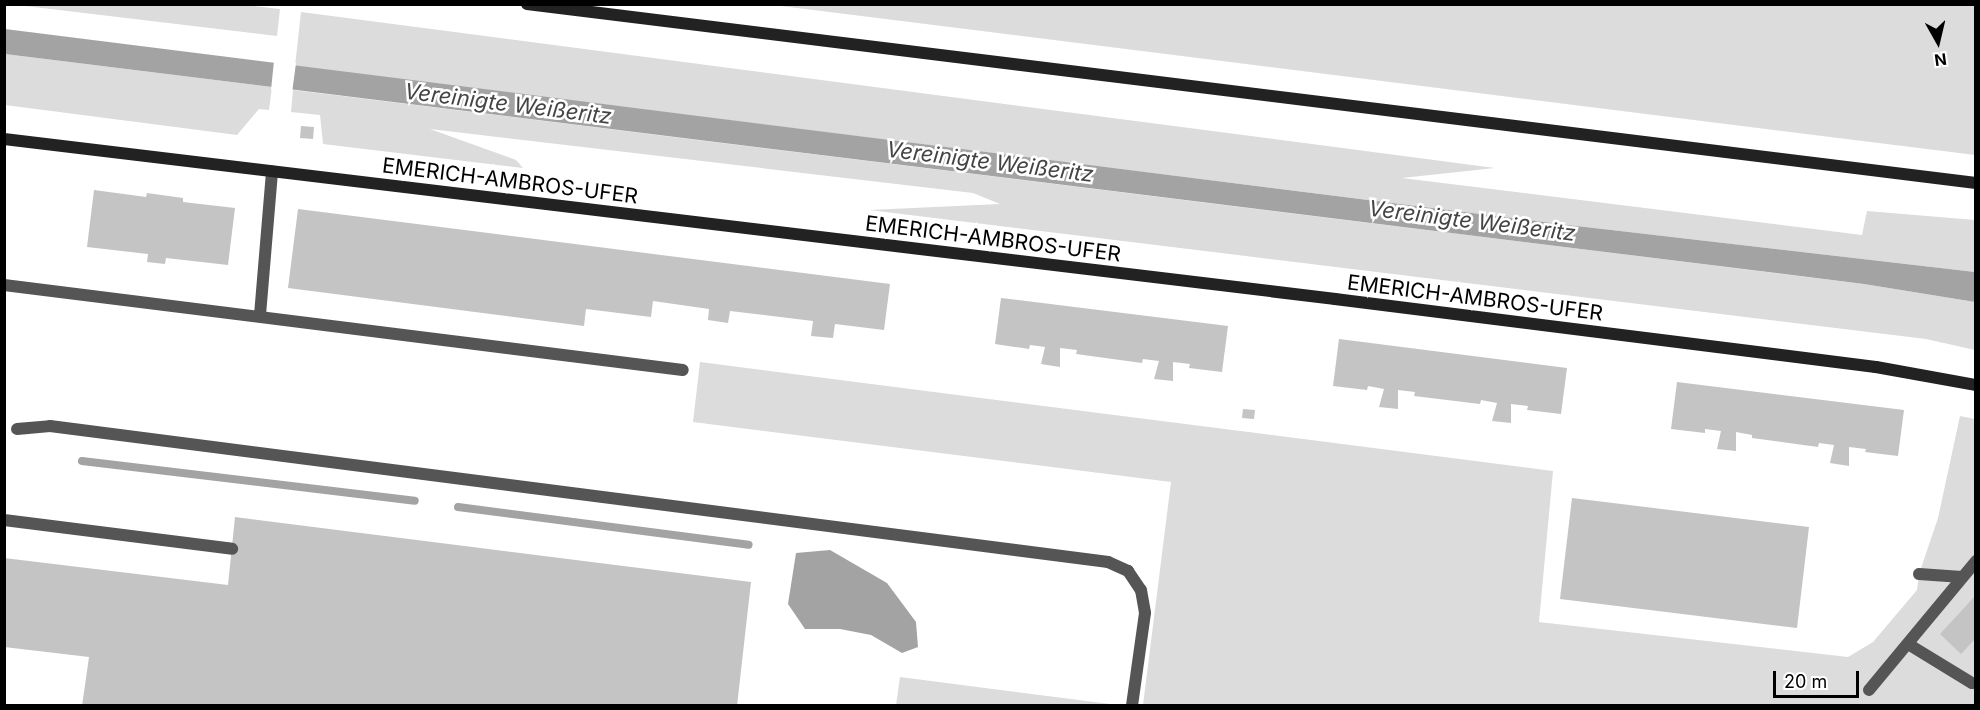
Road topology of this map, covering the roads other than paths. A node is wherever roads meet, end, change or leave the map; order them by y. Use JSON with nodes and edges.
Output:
{"nodes":[{"id":1,"x":527,"y":4,"type":"edge"},
{"id":2,"x":4,"y":139,"type":"edge"},
{"id":3,"x":272,"y":172,"type":"junction"},
{"id":4,"x":1976,"y":183,"type":"edge"},
{"id":5,"x":4,"y":285,"type":"edge"},
{"id":6,"x":260,"y":315,"type":"junction"},
{"id":7,"x":683,"y":370,"type":"dead end"},
{"id":8,"x":1976,"y":385,"type":"edge"},
{"id":9,"x":17,"y":429,"type":"dead end"},
{"id":10,"x":4,"y":520,"type":"edge"},
{"id":11,"x":232,"y":549,"type":"dead end"},
{"id":12,"x":1976,"y":561,"type":"edge"},
{"id":13,"x":1919,"y":574,"type":"dead end"},
{"id":14,"x":1962,"y":577,"type":"junction"},
{"id":15,"x":1908,"y":644,"type":"junction"},
{"id":16,"x":1972,"y":683,"type":"dead end"},
{"id":17,"x":1869,"y":690,"type":"dead end"},
{"id":18,"x":1132,"y":705,"type":"edge"}],
"edges":[{"from":1,"to":4,"type":"main road"},
{"from":2,"to":3,"type":"main road","name":"EMERICH-AMBROS-UFER"},
{"from":3,"to":6,"type":"lane"},
{"from":3,"to":8,"type":"main road","name":"EMERICH-AMBROS-UFER"},
{"from":5,"to":6,"type":"lane"},
{"from":6,"to":7,"type":"lane"},
{"from":9,"to":18,"type":"lane"},
{"from":10,"to":11,"type":"lane"},
{"from":12,"to":14,"type":"lane"},
{"from":13,"to":14,"type":"lane"},
{"from":14,"to":15,"type":"lane"},
{"from":15,"to":16,"type":"lane"},
{"from":15,"to":17,"type":"lane"}]}
